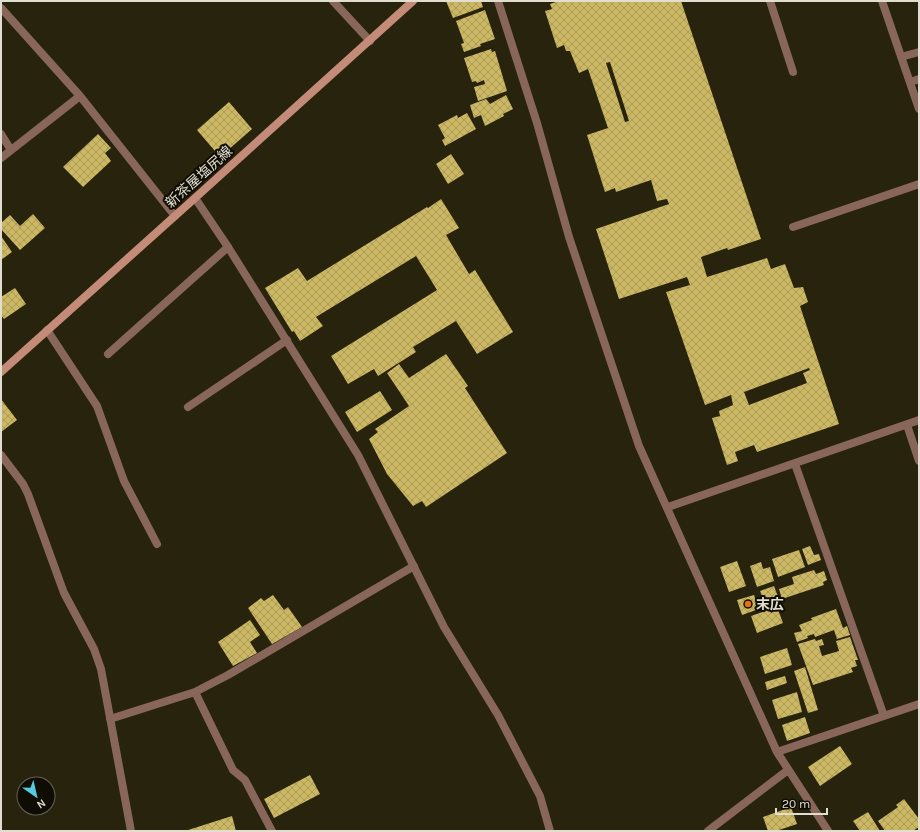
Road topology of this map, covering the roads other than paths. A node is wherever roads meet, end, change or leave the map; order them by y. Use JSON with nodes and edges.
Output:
{"nodes":[{"id":1,"x":333,"y":1,"type":"edge"},
{"id":2,"x":413,"y":1,"type":"edge"},
{"id":3,"x":498,"y":1,"type":"edge"},
{"id":4,"x":770,"y":1,"type":"edge"},
{"id":5,"x":882,"y":1,"type":"edge"},
{"id":6,"x":1,"y":8,"type":"edge"},
{"id":7,"x":370,"y":41,"type":"junction"},
{"id":8,"x":919,"y":52,"type":"edge"},
{"id":9,"x":901,"y":57,"type":"junction"},
{"id":10,"x":793,"y":72,"type":"dead end"},
{"id":11,"x":919,"y":79,"type":"edge"},
{"id":12,"x":910,"y":82,"type":"junction"},
{"id":13,"x":80,"y":96,"type":"junction"},
{"id":14,"x":919,"y":109,"type":"edge"},
{"id":15,"x":1,"y":134,"type":"edge"},
{"id":16,"x":11,"y":150,"type":"junction"},
{"id":17,"x":1,"y":158,"type":"edge"},
{"id":18,"x":919,"y":184,"type":"edge"},
{"id":19,"x":196,"y":198,"type":"junction"},
{"id":20,"x":175,"y":216,"type":"junction"},
{"id":21,"x":793,"y":227,"type":"dead end"},
{"id":22,"x":228,"y":247,"type":"junction"},
{"id":23,"x":47,"y":330,"type":"junction"},
{"id":24,"x":286,"y":340,"type":"junction"},
{"id":25,"x":108,"y":354,"type":"dead end"},
{"id":26,"x":1,"y":372,"type":"edge"},
{"id":27,"x":188,"y":407,"type":"dead end"},
{"id":28,"x":919,"y":420,"type":"edge"},
{"id":29,"x":907,"y":425,"type":"junction"},
{"id":30,"x":1,"y":455,"type":"edge"},
{"id":31,"x":919,"y":461,"type":"edge"},
{"id":32,"x":795,"y":464,"type":"junction"},
{"id":33,"x":668,"y":507,"type":"junction"},
{"id":34,"x":157,"y":544,"type":"dead end"},
{"id":35,"x":414,"y":566,"type":"junction"},
{"id":36,"x":195,"y":692,"type":"junction"},
{"id":37,"x":919,"y":704,"type":"edge"},
{"id":38,"x":884,"y":716,"type":"junction"},
{"id":39,"x":110,"y":719,"type":"junction"},
{"id":40,"x":777,"y":752,"type":"junction"},
{"id":41,"x":788,"y":770,"type":"junction"},
{"id":42,"x":131,"y":831,"type":"edge"},
{"id":43,"x":272,"y":831,"type":"edge"},
{"id":44,"x":550,"y":831,"type":"edge"},
{"id":45,"x":708,"y":831,"type":"edge"},
{"id":46,"x":828,"y":831,"type":"edge"}],
"edges":[{"from":1,"to":7,"type":"street"},
{"from":2,"to":7,"type":"main road","name":"新茶屋塩尻線"},
{"from":3,"to":33,"type":"street"},
{"from":4,"to":10,"type":"street"},
{"from":5,"to":9,"type":"street"},
{"from":6,"to":13,"type":"street"},
{"from":7,"to":19,"type":"main road","name":"新茶屋塩尻線"},
{"from":8,"to":9,"type":"street"},
{"from":9,"to":12,"type":"street"},
{"from":11,"to":12,"type":"street"},
{"from":12,"to":14,"type":"street"},
{"from":13,"to":16,"type":"street"},
{"from":13,"to":20,"type":"street"},
{"from":15,"to":16,"type":"street"},
{"from":16,"to":17,"type":"street"},
{"from":18,"to":21,"type":"street"},
{"from":19,"to":20,"type":"main road","name":"新茶屋塩尻線"},
{"from":19,"to":22,"type":"street"},
{"from":20,"to":23,"type":"main road","name":"新茶屋塩尻線"},
{"from":22,"to":24,"type":"street"},
{"from":22,"to":25,"type":"street"},
{"from":23,"to":26,"type":"main road","name":"新茶屋塩尻線"},
{"from":23,"to":34,"type":"street"},
{"from":24,"to":27,"type":"street"},
{"from":24,"to":35,"type":"street"},
{"from":28,"to":29,"type":"street"},
{"from":29,"to":31,"type":"street"},
{"from":29,"to":32,"type":"street"},
{"from":30,"to":39,"type":"street"},
{"from":32,"to":33,"type":"street"},
{"from":32,"to":38,"type":"street"},
{"from":33,"to":40,"type":"street"},
{"from":35,"to":36,"type":"street"},
{"from":35,"to":44,"type":"street"},
{"from":36,"to":39,"type":"street"},
{"from":36,"to":43,"type":"street"},
{"from":37,"to":38,"type":"street"},
{"from":38,"to":40,"type":"street"},
{"from":39,"to":42,"type":"street"},
{"from":40,"to":41,"type":"street"},
{"from":41,"to":45,"type":"street"},
{"from":41,"to":46,"type":"street"}]}
